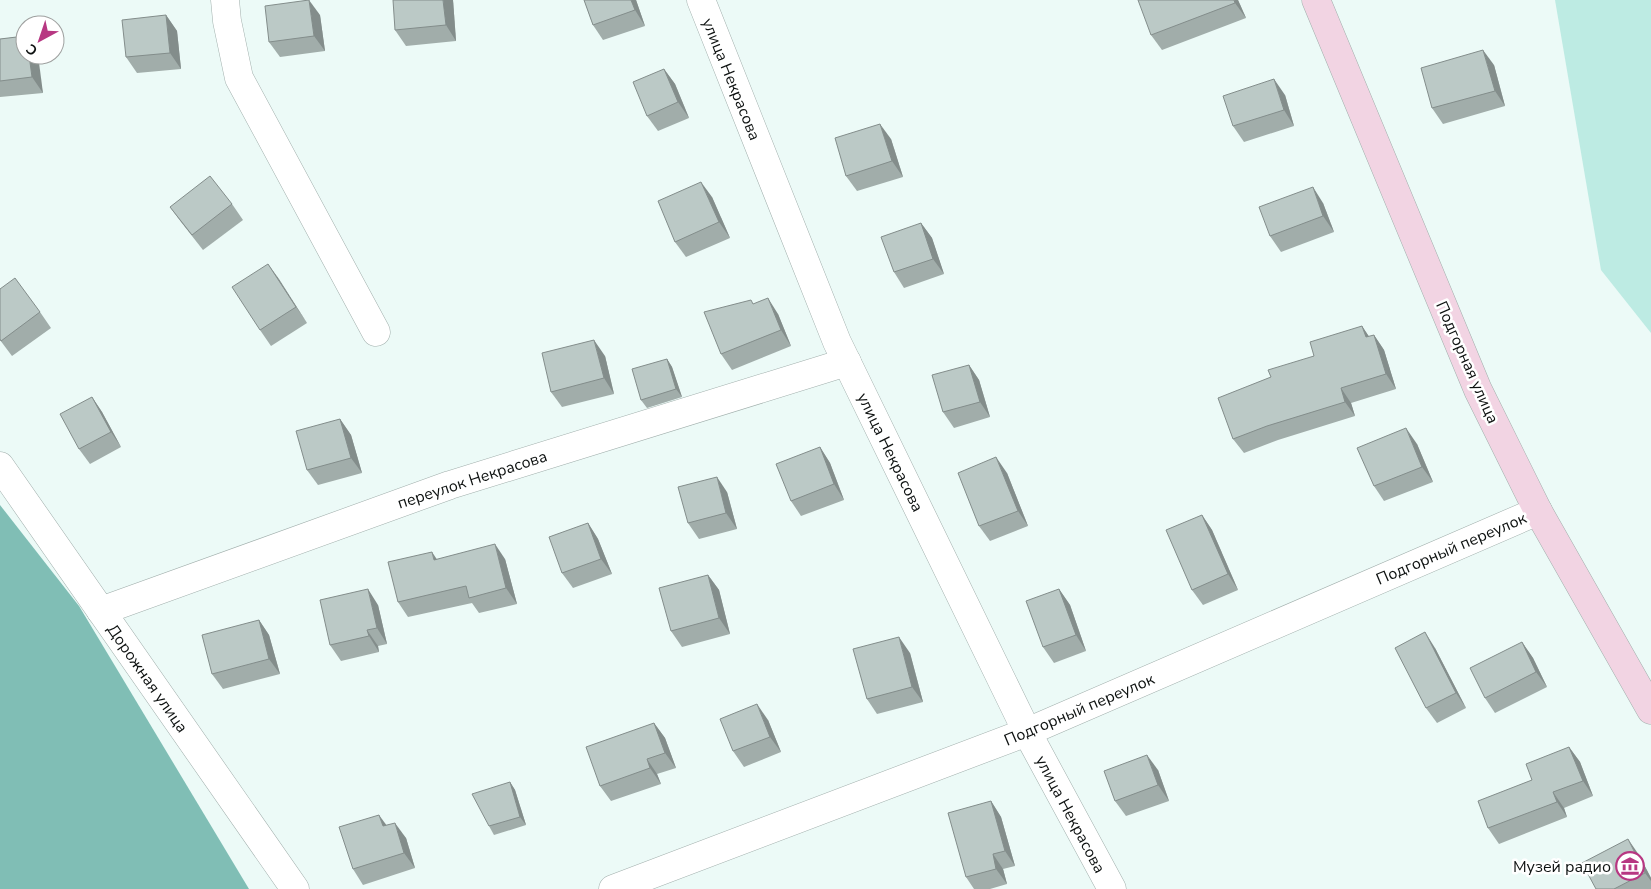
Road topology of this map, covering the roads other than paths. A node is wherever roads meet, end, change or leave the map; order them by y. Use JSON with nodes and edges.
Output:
{"nodes":[{"id":1,"x":225,"y":0,"type":"edge"},
{"id":2,"x":701,"y":0,"type":"edge"},
{"id":3,"x":1316,"y":0,"type":"edge"},
{"id":4,"x":376,"y":332,"type":"dead end"},
{"id":5,"x":847,"y":362,"type":"junction"},
{"id":6,"x":0,"y":466,"type":"edge"},
{"id":7,"x":1538,"y":511,"type":"junction"},
{"id":8,"x":101,"y":611,"type":"junction"},
{"id":9,"x":1651,"y":710,"type":"edge"},
{"id":10,"x":1027,"y":732,"type":"junction"},
{"id":11,"x":295,"y":889,"type":"edge"},
{"id":12,"x":613,"y":889,"type":"edge"},
{"id":13,"x":1112,"y":889,"type":"edge"}],
"edges":[{"from":1,"to":4,"type":"street"},
{"from":2,"to":5,"type":"street","name":"улица Некрасова"},
{"from":3,"to":7,"type":"main road","name":"Подгорная улица"},
{"from":5,"to":8,"type":"street","name":"переулок Некрасова"},
{"from":5,"to":10,"type":"street","name":"улица Некрасова"},
{"from":6,"to":8,"type":"street","name":"Дорожная улица"},
{"from":7,"to":9,"type":"main road","name":"Подгорная улица"},
{"from":7,"to":10,"type":"street","name":"Подгорный переулок"},
{"from":8,"to":11,"type":"street","name":"Дорожная улица"},
{"from":10,"to":12,"type":"street","name":"Подгорный переулок"},
{"from":10,"to":13,"type":"street","name":"улица Некрасова"}]}
